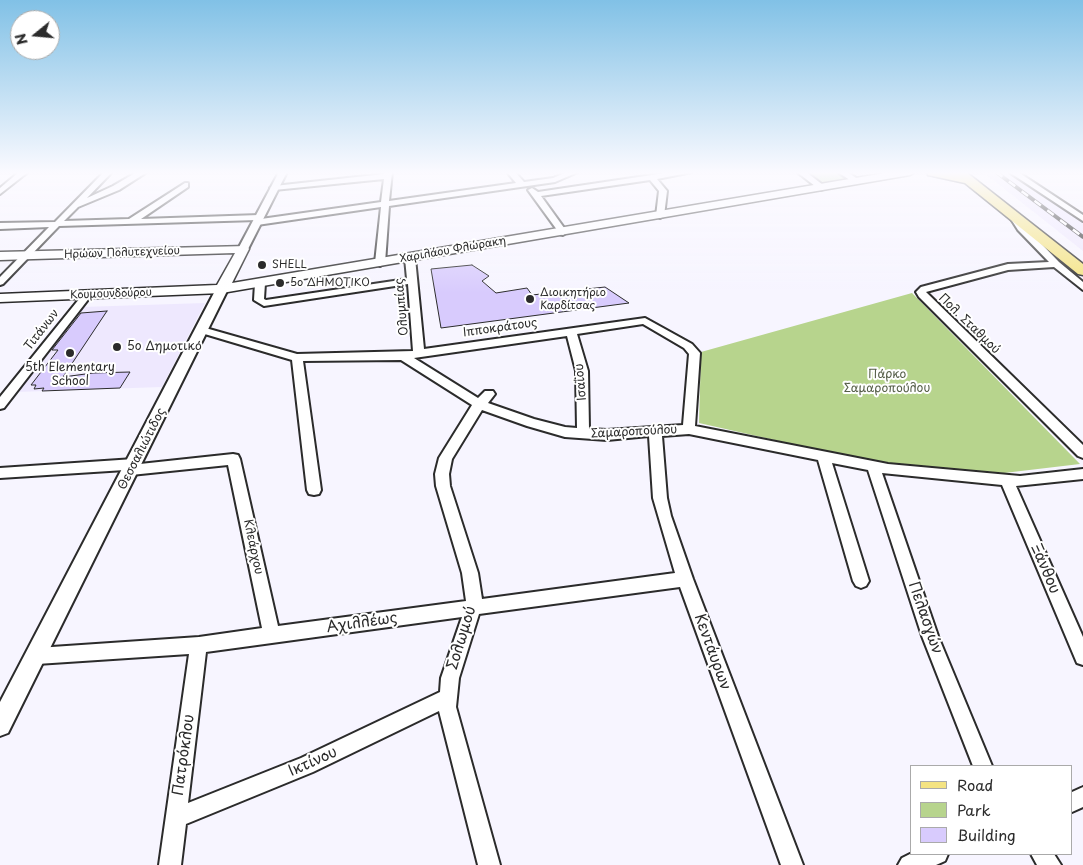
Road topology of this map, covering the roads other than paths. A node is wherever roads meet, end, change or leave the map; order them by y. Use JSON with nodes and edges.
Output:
{"nodes":[{"id":1,"x":68,"y":212,"type":"edge"},
{"id":2,"x":145,"y":212,"type":"edge"},
{"id":3,"x":262,"y":212,"type":"edge"},
{"id":4,"x":318,"y":212,"type":"edge"},
{"id":5,"x":383,"y":212,"type":"edge"},
{"id":6,"x":549,"y":212,"type":"edge"},
{"id":7,"x":660,"y":212,"type":"edge"},
{"id":8,"x":682,"y":212,"type":"edge"},
{"id":9,"x":1010,"y":212,"type":"joint"},
{"id":10,"x":1019,"y":212,"type":"edge"},
{"id":11,"x":660,"y":216,"type":"junction"},
{"id":12,"x":258,"y":220,"type":"junction"},
{"id":13,"x":130,"y":222,"type":"junction"},
{"id":14,"x":57,"y":224,"type":"junction"},
{"id":15,"x":0,"y":226,"type":"edge"},
{"id":16,"x":563,"y":232,"type":"junction"},
{"id":17,"x":243,"y":249,"type":"junction"},
{"id":18,"x":0,"y":256,"type":"edge"},
{"id":19,"x":25,"y":256,"type":"junction"},
{"id":20,"x":410,"y":258,"type":"junction"},
{"id":21,"x":1083,"y":258,"type":"edge"},
{"id":22,"x":380,"y":263,"type":"junction"},
{"id":23,"x":1056,"y":264,"type":"junction"},
{"id":24,"x":1083,"y":271,"type":"edge"},
{"id":25,"x":412,"y":281,"type":"junction"},
{"id":26,"x":0,"y":282,"type":"edge"},
{"id":27,"x":260,"y":283,"type":"junction"},
{"id":28,"x":1083,"y":287,"type":"edge"},
{"id":29,"x":222,"y":289,"type":"junction"},
{"id":30,"x":87,"y":294,"type":"junction"},
{"id":31,"x":0,"y":298,"type":"edge"},
{"id":32,"x":202,"y":330,"type":"junction"},
{"id":33,"x":571,"y":332,"type":"junction"},
{"id":34,"x":419,"y":353,"type":"junction"},
{"id":35,"x":403,"y":356,"type":"junction"},
{"id":36,"x":297,"y":358,"type":"junction"},
{"id":37,"x":484,"y":398,"type":"junction"},
{"id":38,"x":0,"y":405,"type":"edge"},
{"id":39,"x":689,"y":429,"type":"junction"},
{"id":40,"x":655,"y":432,"type":"junction"},
{"id":41,"x":583,"y":434,"type":"junction"},
{"id":42,"x":1083,"y":453,"type":"edge"},
{"id":43,"x":824,"y":457,"type":"junction"},
{"id":44,"x":133,"y":467,"type":"junction"},
{"id":45,"x":874,"y":468,"type":"junction"},
{"id":46,"x":1,"y":473,"type":"edge"},
{"id":47,"x":1083,"y":474,"type":"edge"},
{"id":48,"x":1007,"y":480,"type":"junction"},
{"id":49,"x":314,"y":490,"type":"dead end"},
{"id":50,"x":685,"y":579,"type":"junction"},
{"id":51,"x":861,"y":581,"type":"dead end"},
{"id":52,"x":472,"y":608,"type":"junction"},
{"id":53,"x":272,"y":635,"type":"junction"},
{"id":54,"x":199,"y":645,"type":"junction"},
{"id":55,"x":37,"y":656,"type":"junction"},
{"id":56,"x":1083,"y":657,"type":"edge"},
{"id":57,"x":447,"y":698,"type":"junction"},
{"id":58,"x":0,"y":725,"type":"edge"},
{"id":59,"x":982,"y":765,"type":"edge"},
{"id":60,"x":175,"y":818,"type":"junction"},
{"id":61,"x":935,"y":855,"type":"edge"},
{"id":62,"x":1042,"y":855,"type":"edge"},
{"id":63,"x":170,"y":865,"type":"edge"},
{"id":64,"x":489,"y":865,"type":"edge"},
{"id":65,"x":792,"y":865,"type":"edge"},
{"id":66,"x":909,"y":865,"type":"edge"},
{"id":67,"x":1050,"y":865,"type":"edge"}],
"edges":[{"from":1,"to":14,"type":"street"},
{"from":2,"to":13,"type":"street"},
{"from":3,"to":12,"type":"street","name":"Θεσσαλιώτιδος"},
{"from":4,"to":12,"type":"street"},
{"from":5,"to":22,"type":"street"},
{"from":6,"to":16,"type":"street"},
{"from":7,"to":11,"type":"street"},
{"from":8,"to":11,"type":"main road","name":"Χαριλάου Φλώρακη"},
{"from":9,"to":23,"type":"street"},
{"from":9,"to":24,"type":"main road"},
{"from":10,"to":21,"type":"main road"},
{"from":11,"to":16,"type":"main road","name":"Χαριλάου Φλώρακη"},
{"from":12,"to":13,"type":"street"},
{"from":12,"to":17,"type":"street","name":"Θεσσαλιώτιδος"},
{"from":13,"to":14,"type":"street"},
{"from":14,"to":15,"type":"street"},
{"from":14,"to":19,"type":"street"},
{"from":16,"to":20,"type":"main road","name":"Χαριλάου Φλώρακη"},
{"from":17,"to":19,"type":"main road","name":"Ηρώων Πολυτεχνείου"},
{"from":17,"to":29,"type":"main road","name":"Θεσσαλιώτιδος"},
{"from":18,"to":19,"type":"main road","name":"Ηρώων Πολυτεχνείου"},
{"from":19,"to":26,"type":"street"},
{"from":20,"to":22,"type":"main road","name":"Χαριλάου Φλώρακη"},
{"from":20,"to":25,"type":"street","name":"Ολυμπίας"},
{"from":22,"to":27,"type":"main road","name":"Χαριλάου Φλώρακη"},
{"from":23,"to":28,"type":"street"},
{"from":23,"to":42,"type":"street","name":"Πολ. Σταθμού"},
{"from":25,"to":27,"type":"street"},
{"from":25,"to":34,"type":"street","name":"Ολυμπίας"},
{"from":27,"to":29,"type":"main road","name":"Χαριλάου Φλώρακη"},
{"from":29,"to":30,"type":"main road","name":"Κουμουνδούρου"},
{"from":29,"to":32,"type":"street","name":"Θεσσαλιώτιδος"},
{"from":30,"to":31,"type":"main road","name":"Κουμουνδούρου"},
{"from":30,"to":38,"type":"street","name":"Τιτάνων"},
{"from":32,"to":36,"type":"street"},
{"from":32,"to":44,"type":"street","name":"Θεσσαλιώτιδος"},
{"from":33,"to":34,"type":"street","name":"Ιπποκράτους"},
{"from":33,"to":39,"type":"street","name":"Ιπποκράτους"},
{"from":33,"to":41,"type":"street","name":"Ισαΐου"},
{"from":34,"to":35,"type":"street","name":"Ιπποκράτους"},
{"from":35,"to":36,"type":"street"},
{"from":35,"to":37,"type":"street","name":"Σαμαροπούλου"},
{"from":36,"to":49,"type":"street"},
{"from":37,"to":41,"type":"street","name":"Σαμαροπούλου"},
{"from":37,"to":52,"type":"street","name":"Σολωμού"},
{"from":39,"to":40,"type":"street","name":"Σαμαροπούλου"},
{"from":39,"to":43,"type":"street","name":"Σαμαροπούλου"},
{"from":40,"to":41,"type":"street","name":"Σαμαροπούλου"},
{"from":40,"to":50,"type":"street","name":"Κεντάυρων"},
{"from":43,"to":45,"type":"street","name":"Σαμαροπούλου"},
{"from":43,"to":51,"type":"street"},
{"from":44,"to":46,"type":"street"},
{"from":44,"to":53,"type":"street","name":"Κλεάρχου"},
{"from":44,"to":55,"type":"street","name":"Θεσσαλιώτιδος"},
{"from":45,"to":48,"type":"street","name":"Σαμαροπούλου"},
{"from":45,"to":59,"type":"street","name":"Πελασγών"},
{"from":47,"to":48,"type":"street","name":"Σαμαροπούλου"},
{"from":48,"to":56,"type":"street","name":"Ξάνθου"},
{"from":50,"to":52,"type":"street","name":"Αχιλλέως"},
{"from":50,"to":65,"type":"street","name":"Κεντάυρων"},
{"from":52,"to":53,"type":"street","name":"Αχιλλέως"},
{"from":52,"to":57,"type":"street","name":"Σολωμού"},
{"from":53,"to":54,"type":"street","name":"Αχιλλέως"},
{"from":54,"to":55,"type":"street","name":"Αχιλλέως"},
{"from":54,"to":60,"type":"street","name":"Πατρόκλου"},
{"from":55,"to":58,"type":"street","name":"Θεσσαλιώτιδος"},
{"from":57,"to":60,"type":"street","name":"Ικτίνου"},
{"from":57,"to":64,"type":"street","name":"Σολωμού"},
{"from":60,"to":63,"type":"street","name":"Πατρόκλου"},
{"from":61,"to":66,"type":"street"},
{"from":62,"to":67,"type":"street"}]}
